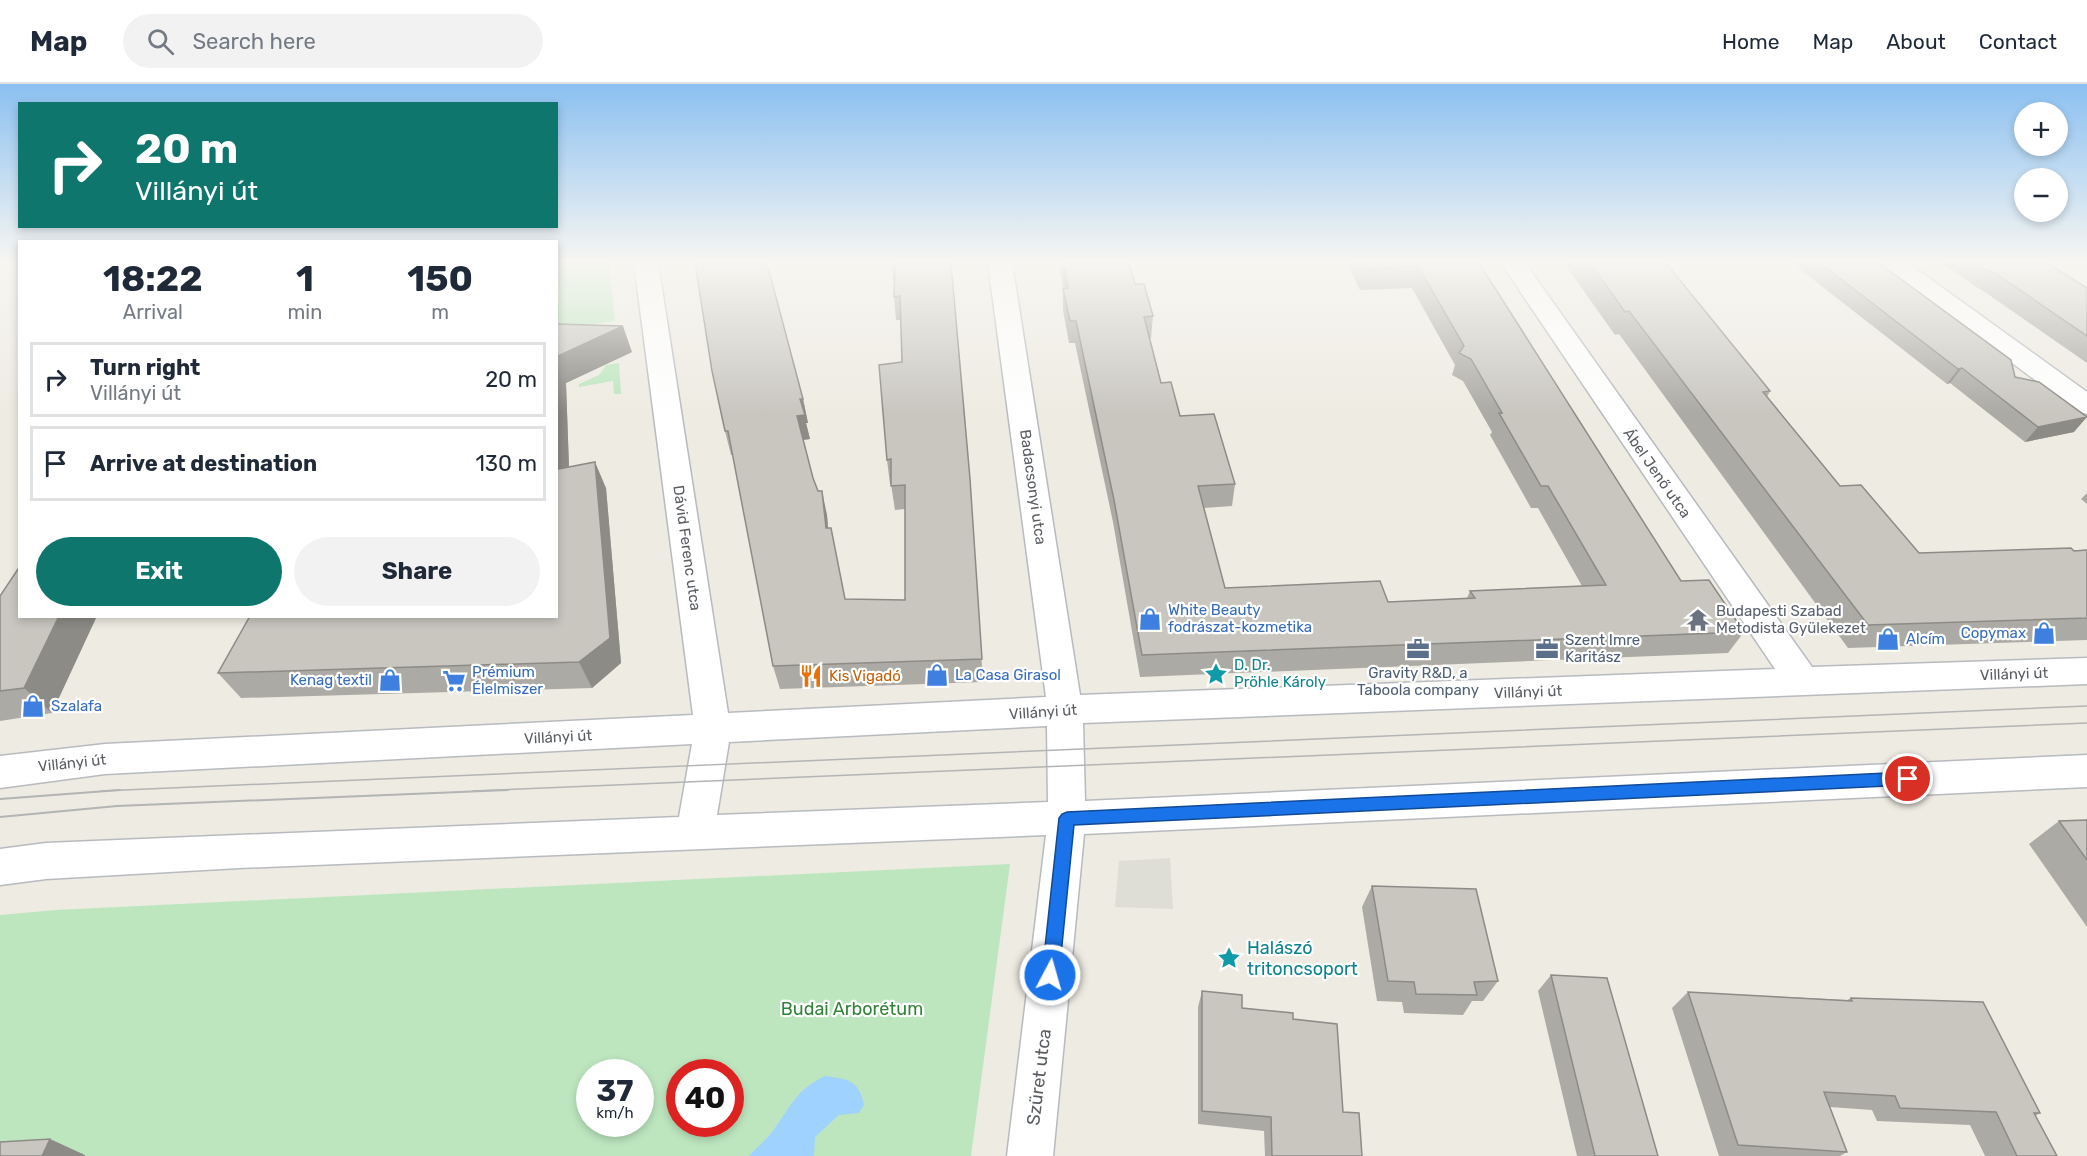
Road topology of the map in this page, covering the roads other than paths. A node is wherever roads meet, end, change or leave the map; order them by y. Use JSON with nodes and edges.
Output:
{"nodes":[{"id":1,"x":653,"y":313,"type":"edge"},
{"id":2,"x":1007,"y":313,"type":"edge"},
{"id":3,"x":1548,"y":313,"type":"edge"},
{"id":4,"x":1961,"y":313,"type":"edge"},
{"id":5,"x":2087,"y":405,"type":"edge"},
{"id":6,"x":2087,"y":671,"type":"edge"},
{"id":7,"x":1803,"y":682,"type":"junction"},
{"id":8,"x":1065,"y":710,"type":"junction"},
{"id":9,"x":713,"y":729,"type":"junction"},
{"id":10,"x":2087,"y":771,"type":"edge"},
{"id":11,"x":0,"y":772,"type":"edge"},
{"id":12,"x":1067,"y":818,"type":"junction"},
{"id":13,"x":695,"y":832,"type":"junction"},
{"id":14,"x":0,"y":867,"type":"edge"},
{"id":15,"x":1030,"y":1156,"type":"edge"}],
"edges":[{"from":1,"to":9,"type":"street","name":"Dávid Ferenc utca"},
{"from":2,"to":8,"type":"street","name":"Badacsonyi utca"},
{"from":3,"to":7,"type":"street","name":"Ábel Jenő utca"},
{"from":4,"to":5,"type":"street"},
{"from":6,"to":7,"type":"street","name":"Villányi út"},
{"from":7,"to":8,"type":"street","name":"Villányi út"},
{"from":8,"to":9,"type":"street","name":"Villányi út"},
{"from":8,"to":12,"type":"street","name":"Badacsonyi utca"},
{"from":9,"to":11,"type":"street","name":"Villányi út"},
{"from":9,"to":13,"type":"street","name":"Dávid Ferenc utca"},
{"from":10,"to":12,"type":"street"},
{"from":12,"to":13,"type":"street"},
{"from":12,"to":15,"type":"street","name":"Szüret utca"},
{"from":13,"to":14,"type":"street"}]}
